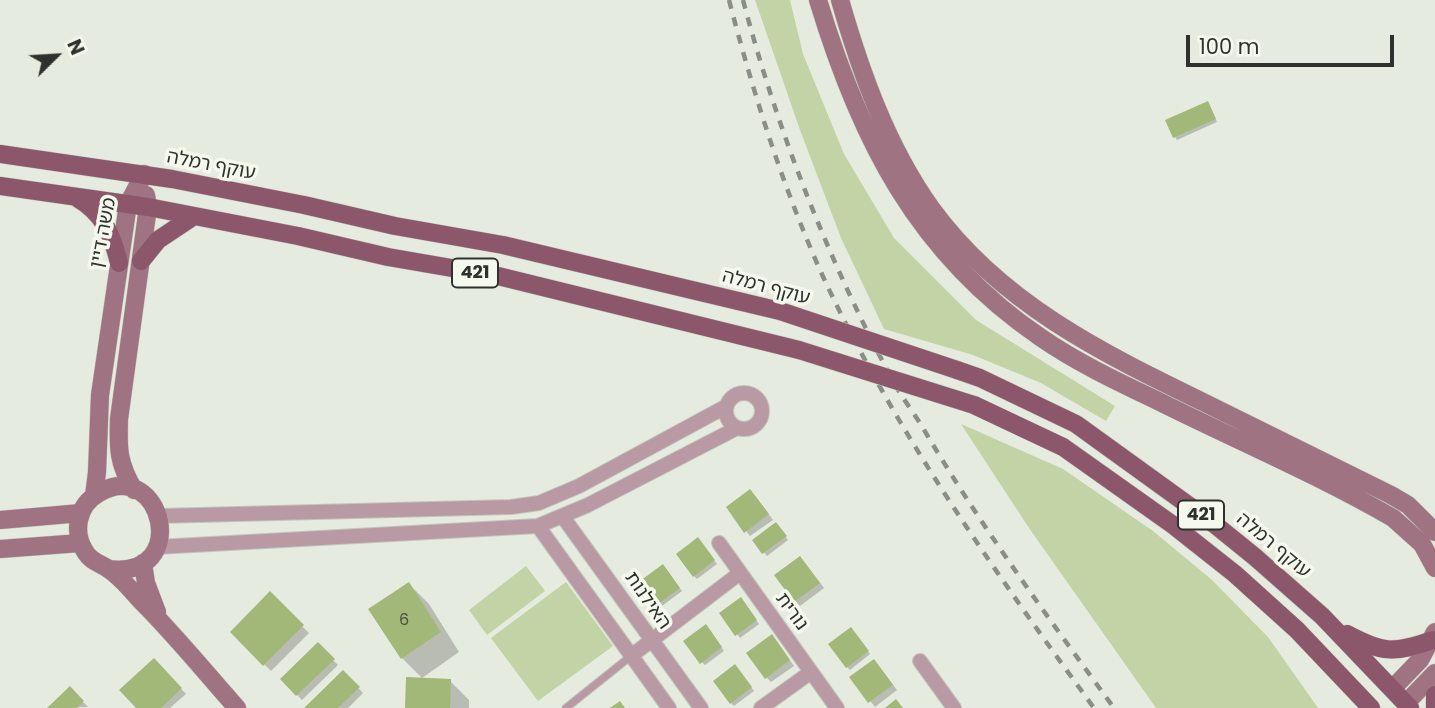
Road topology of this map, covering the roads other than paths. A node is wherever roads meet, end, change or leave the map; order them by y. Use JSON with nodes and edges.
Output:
{"nodes":[{"id":1,"x":818,"y":0,"type":"edge"},
{"id":2,"x":839,"y":0,"type":"edge"},
{"id":3,"x":0,"y":154,"type":"edge"},
{"id":4,"x":144,"y":174,"type":"junction"},
{"id":5,"x":0,"y":186,"type":"edge"},
{"id":6,"x":70,"y":196,"type":"junction"},
{"id":7,"x":128,"y":204,"type":"junction"},
{"id":8,"x":148,"y":207,"type":"junction"},
{"id":9,"x":194,"y":216,"type":"junction"},
{"id":10,"x":141,"y":261,"type":"junction"},
{"id":11,"x":119,"y":263,"type":"junction"},
{"id":12,"x":726,"y":407,"type":"junction"},
{"id":13,"x":737,"y":428,"type":"junction"},
{"id":14,"x":134,"y":490,"type":"junction"},
{"id":15,"x":94,"y":496,"type":"junction"},
{"id":16,"x":81,"y":513,"type":"junction"},
{"id":17,"x":159,"y":516,"type":"junction"},
{"id":18,"x":564,"y":517,"type":"junction"},
{"id":19,"x":0,"y":520,"type":"edge"},
{"id":20,"x":538,"y":526,"type":"junction"},
{"id":21,"x":1435,"y":532,"type":"edge"},
{"id":22,"x":80,"y":543,"type":"junction"},
{"id":23,"x":719,"y":543,"type":"dead end"},
{"id":24,"x":157,"y":547,"type":"junction"},
{"id":25,"x":0,"y":549,"type":"edge"},
{"id":26,"x":143,"y":563,"type":"junction"},
{"id":27,"x":1435,"y":568,"type":"edge"},
{"id":28,"x":108,"y":569,"type":"junction"},
{"id":29,"x":740,"y":573,"type":"junction"},
{"id":30,"x":162,"y":621,"type":"junction"},
{"id":31,"x":1331,"y":626,"type":"junction"},
{"id":32,"x":1434,"y":636,"type":"edge"},
{"id":33,"x":651,"y":639,"type":"junction"},
{"id":34,"x":631,"y":656,"type":"junction"},
{"id":35,"x":920,"y":661,"type":"dead end"},
{"id":36,"x":811,"y":673,"type":"junction"},
{"id":37,"x":1435,"y":673,"type":"edge"},
{"id":38,"x":1393,"y":688,"type":"junction"},
{"id":39,"x":1435,"y":695,"type":"edge"},
{"id":40,"x":1408,"y":705,"type":"edge"},
{"id":41,"x":1435,"y":707,"type":"edge"},
{"id":42,"x":237,"y":708,"type":"edge"},
{"id":43,"x":566,"y":708,"type":"edge"},
{"id":44,"x":669,"y":708,"type":"edge"},
{"id":45,"x":701,"y":708,"type":"edge"},
{"id":46,"x":761,"y":708,"type":"edge"},
{"id":47,"x":837,"y":708,"type":"edge"},
{"id":48,"x":954,"y":708,"type":"edge"},
{"id":49,"x":1371,"y":708,"type":"edge"}],
"edges":[{"from":1,"to":27,"type":"main road"},
{"from":2,"to":21,"type":"main road"},
{"from":3,"to":4,"type":"main road","name":"עוקף רמלה","number":"421"},
{"from":4,"to":7,"type":"main road","name":"משה דיין"},
{"from":4,"to":8,"type":"main road","name":"משה דיין"},
{"from":4,"to":31,"type":"main road","name":"עוקף רמלה","number":"421","bridge":true},
{"from":5,"to":6,"type":"main road","number":"421"},
{"from":6,"to":7,"type":"main road","number":"421"},
{"from":6,"to":11,"type":"main road"},
{"from":7,"to":8,"type":"main road","number":"421"},
{"from":7,"to":11,"type":"main road","name":"משה דיין"},
{"from":8,"to":9,"type":"main road","number":"421"},
{"from":8,"to":10,"type":"main road","name":"משה דיין"},
{"from":9,"to":10,"type":"main road"},
{"from":9,"to":49,"type":"main road","number":"421","bridge":true},
{"from":10,"to":14,"type":"main road","name":"משה דיין"},
{"from":11,"to":15,"type":"main road","name":"משה דיין"},
{"from":12,"to":13,"type":"street"},
{"from":12,"to":13,"type":"street"},
{"from":12,"to":17,"type":"street"},
{"from":13,"to":18,"type":"street"},
{"from":14,"to":15,"type":"main road"},
{"from":14,"to":17,"type":"main road"},
{"from":15,"to":16,"type":"main road"},
{"from":16,"to":19,"type":"main road"},
{"from":16,"to":22,"type":"main road"},
{"from":17,"to":24,"type":"main road"},
{"from":18,"to":20,"type":"street"},
{"from":18,"to":33,"type":"street","name":"האילנות"},
{"from":20,"to":24,"type":"street"},
{"from":20,"to":34,"type":"street"},
{"from":22,"to":25,"type":"main road"},
{"from":22,"to":28,"type":"main road"},
{"from":23,"to":29,"type":"street","name":"נורית"},
{"from":24,"to":26,"type":"main road"},
{"from":26,"to":28,"type":"main road"},
{"from":26,"to":30,"type":"main road"},
{"from":28,"to":30,"type":"main road"},
{"from":29,"to":33,"type":"street"},
{"from":29,"to":36,"type":"street","name":"נורית"},
{"from":30,"to":42,"type":"main road"},
{"from":31,"to":32,"type":"main road"},
{"from":31,"to":38,"type":"main road","name":"עוקף רמלה","number":"421"},
{"from":32,"to":38,"type":"main road"},
{"from":33,"to":34,"type":"street"},
{"from":33,"to":45,"type":"street","name":"האילנות"},
{"from":34,"to":43,"type":"lane"},
{"from":34,"to":44,"type":"street"},
{"from":35,"to":48,"type":"street"},
{"from":36,"to":46,"type":"street"},
{"from":36,"to":47,"type":"street","name":"נורית"},
{"from":37,"to":40,"type":"main road"},
{"from":38,"to":40,"type":"main road","name":"עוקף רמלה","number":"421"},
{"from":39,"to":41,"type":"main road"}]}
